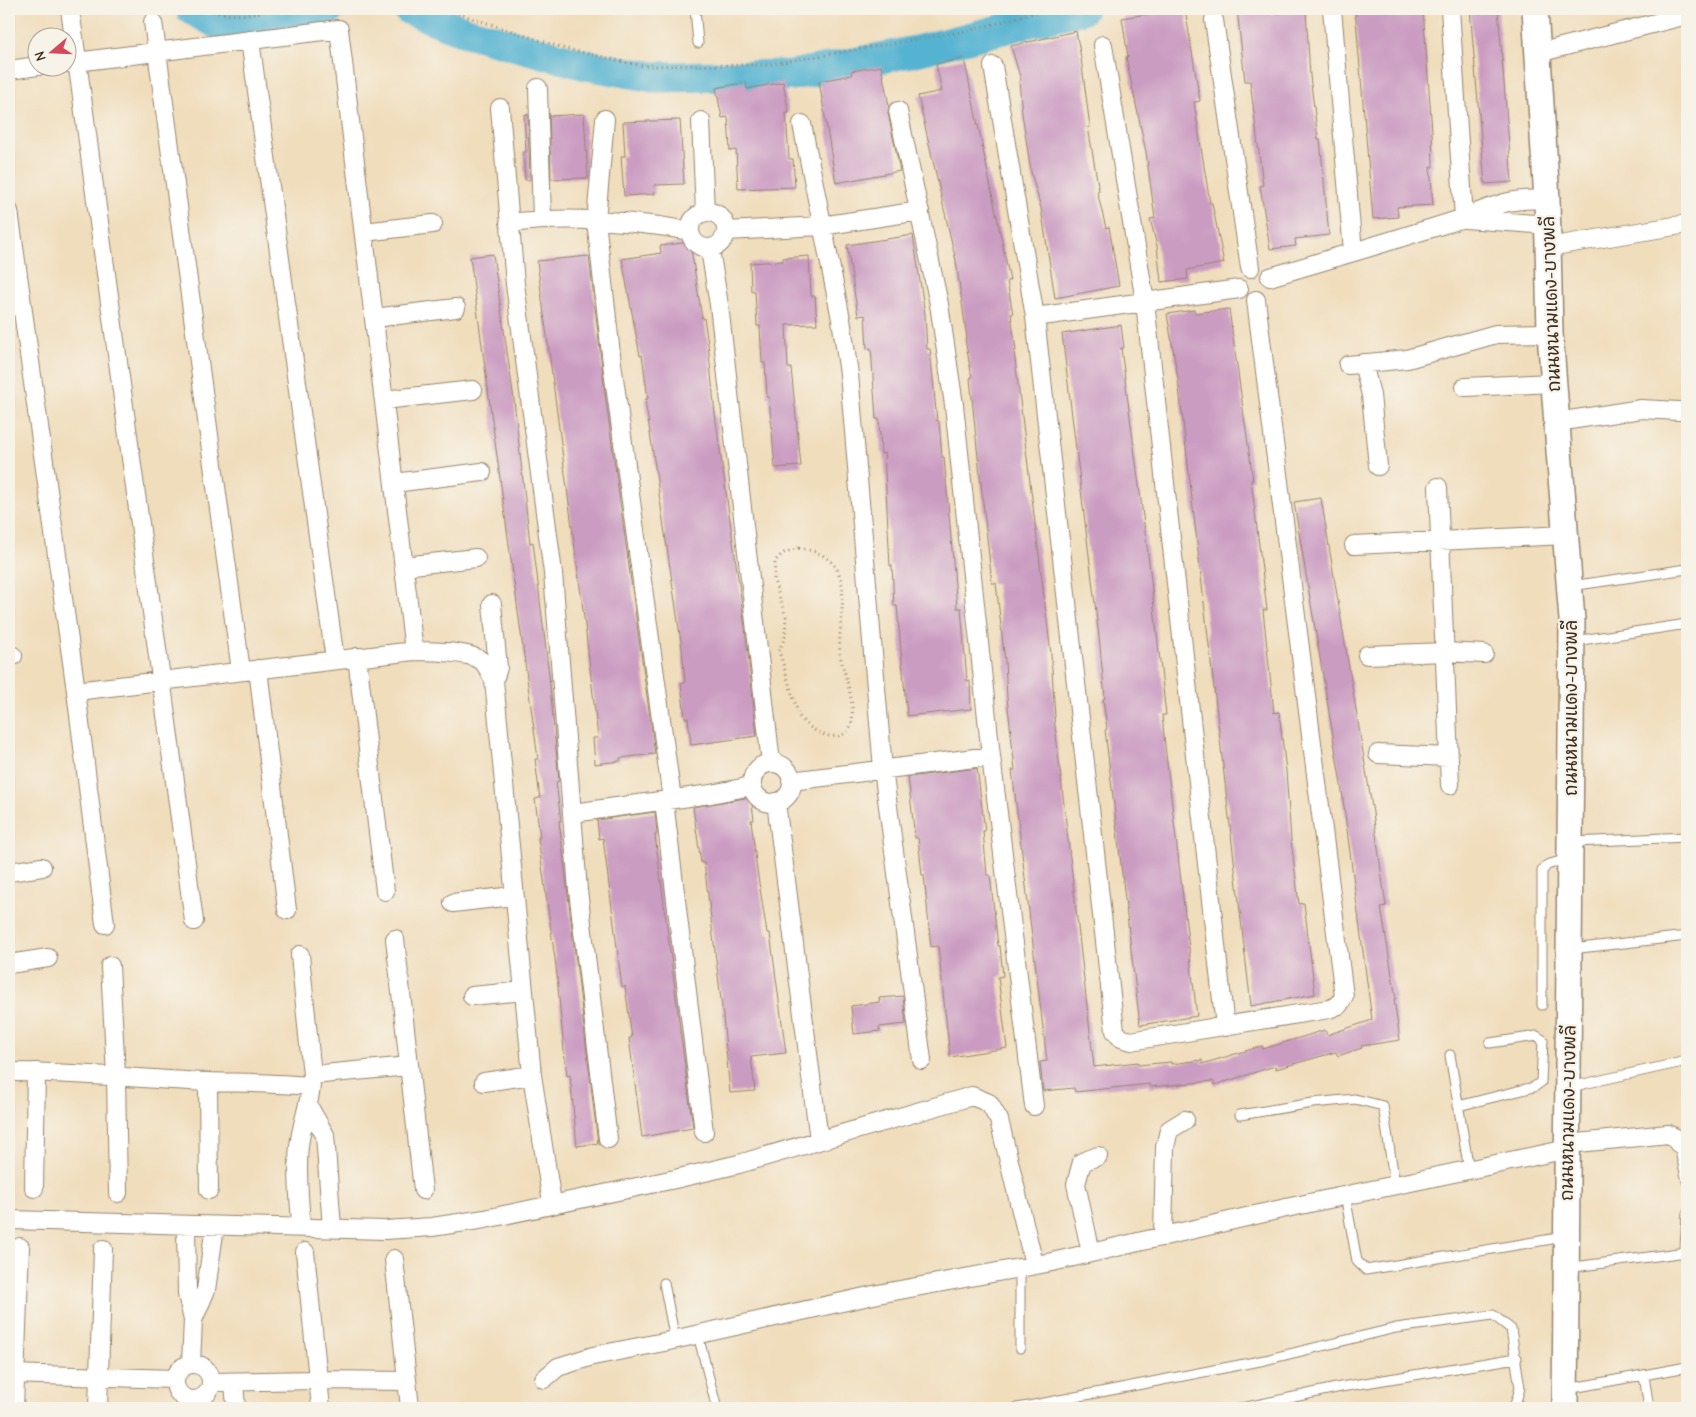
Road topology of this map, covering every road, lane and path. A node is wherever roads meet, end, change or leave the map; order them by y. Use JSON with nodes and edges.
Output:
{"nodes":[{"id":1,"x":70,"y":9,"type":"edge"},
{"id":2,"x":209,"y":9,"type":"edge"},
{"id":3,"x":275,"y":9,"type":"edge"},
{"id":4,"x":444,"y":9,"type":"edge"},
{"id":5,"x":695,"y":9,"type":"edge"},
{"id":6,"x":1048,"y":9,"type":"edge"},
{"id":7,"x":1332,"y":9,"type":"edge"},
{"id":8,"x":1450,"y":9,"type":"edge"},
{"id":9,"x":1535,"y":9,"type":"edge"},
{"id":10,"x":1687,"y":15,"type":"edge"},
{"id":11,"x":1214,"y":20,"type":"dead end"},
{"id":12,"x":153,"y":22,"type":"dead end"},
{"id":13,"x":71,"y":28,"type":"edge"},
{"id":14,"x":250,"y":40,"type":"junction"},
{"id":15,"x":698,"y":43,"type":"dead end"},
{"id":16,"x":1103,"y":45,"type":"dead end"},
{"id":17,"x":157,"y":52,"type":"junction"},
{"id":18,"x":1538,"y":53,"type":"junction"},
{"id":19,"x":78,"y":61,"type":"edge"},
{"id":20,"x":993,"y":66,"type":"dead end"},
{"id":21,"x":28,"y":67,"type":"edge"},
{"id":22,"x":9,"y":70,"type":"edge"},
{"id":23,"x":74,"y":78,"type":"edge"},
{"id":24,"x":538,"y":88,"type":"dead end"},
{"id":25,"x":500,"y":108,"type":"dead end"},
{"id":26,"x":898,"y":111,"type":"dead end"},
{"id":27,"x":605,"y":120,"type":"dead end"},
{"id":28,"x":701,"y":121,"type":"dead end"},
{"id":29,"x":802,"y":124,"type":"dead end"},
{"id":30,"x":1547,"y":200,"type":"junction"},
{"id":31,"x":9,"y":211,"type":"edge"},
{"id":32,"x":920,"y":211,"type":"junction"},
{"id":33,"x":705,"y":212,"type":"junction"},
{"id":34,"x":1464,"y":218,"type":"junction"},
{"id":35,"x":542,"y":219,"type":"junction"},
{"id":36,"x":596,"y":220,"type":"junction"},
{"id":37,"x":509,"y":223,"type":"junction"},
{"id":38,"x":433,"y":224,"type":"dead end"},
{"id":39,"x":1687,"y":224,"type":"edge"},
{"id":40,"x":821,"y":226,"type":"junction"},
{"id":41,"x":690,"y":231,"type":"junction"},
{"id":42,"x":727,"y":231,"type":"junction"},
{"id":43,"x":364,"y":232,"type":"junction"},
{"id":44,"x":1548,"y":236,"type":"junction"},
{"id":45,"x":710,"y":249,"type":"junction"},
{"id":46,"x":1353,"y":252,"type":"junction"},
{"id":47,"x":1250,"y":268,"type":"junction"},
{"id":48,"x":1270,"y":277,"type":"junction"},
{"id":49,"x":1239,"y":289,"type":"junction"},
{"id":50,"x":1256,"y":300,"type":"junction"},
{"id":51,"x":1145,"y":302,"type":"junction"},
{"id":52,"x":456,"y":308,"type":"dead end"},
{"id":53,"x":1035,"y":317,"type":"junction"},
{"id":54,"x":374,"y":318,"type":"junction"},
{"id":55,"x":1550,"y":333,"type":"junction"},
{"id":56,"x":1554,"y":383,"type":"junction"},
{"id":57,"x":1465,"y":387,"type":"dead end"},
{"id":58,"x":473,"y":390,"type":"dead end"},
{"id":59,"x":384,"y":400,"type":"junction"},
{"id":60,"x":1680,"y":411,"type":"dead end"},
{"id":61,"x":1557,"y":422,"type":"junction"},
{"id":62,"x":1378,"y":466,"type":"dead end"},
{"id":63,"x":482,"y":472,"type":"dead end"},
{"id":64,"x":394,"y":483,"type":"junction"},
{"id":65,"x":1438,"y":487,"type":"dead end"},
{"id":66,"x":1566,"y":535,"type":"junction"},
{"id":67,"x":1440,"y":541,"type":"junction"},
{"id":68,"x":1354,"y":545,"type":"dead end"},
{"id":69,"x":476,"y":558,"type":"dead end"},
{"id":70,"x":404,"y":566,"type":"junction"},
{"id":71,"x":1687,"y":569,"type":"edge"},
{"id":72,"x":1570,"y":586,"type":"junction"},
{"id":73,"x":492,"y":604,"type":"dead end"},
{"id":74,"x":1687,"y":624,"type":"edge"},
{"id":75,"x":1572,"y":641,"type":"junction"},
{"id":76,"x":414,"y":651,"type":"junction"},
{"id":77,"x":1444,"y":652,"type":"junction"},
{"id":78,"x":1484,"y":654,"type":"dead end"},
{"id":79,"x":1367,"y":655,"type":"dead end"},
{"id":80,"x":358,"y":657,"type":"junction"},
{"id":81,"x":335,"y":660,"type":"junction"},
{"id":82,"x":250,"y":670,"type":"junction"},
{"id":83,"x":163,"y":680,"type":"junction"},
{"id":84,"x":494,"y":680,"type":"junction"},
{"id":85,"x":76,"y":691,"type":"junction"},
{"id":86,"x":838,"y":736,"type":"joint"},
{"id":87,"x":1378,"y":754,"type":"dead end"},
{"id":88,"x":991,"y":756,"type":"junction"},
{"id":89,"x":1449,"y":757,"type":"junction"},
{"id":90,"x":771,"y":764,"type":"junction"},
{"id":91,"x":883,"y":769,"type":"junction"},
{"id":92,"x":791,"y":781,"type":"junction"},
{"id":93,"x":1450,"y":785,"type":"dead end"},
{"id":94,"x":752,"y":786,"type":"junction"},
{"id":95,"x":668,"y":800,"type":"junction"},
{"id":96,"x":776,"y":802,"type":"junction"},
{"id":97,"x":573,"y":813,"type":"junction"},
{"id":98,"x":1687,"y":837,"type":"edge"},
{"id":99,"x":1570,"y":850,"type":"junction"},
{"id":100,"x":42,"y":867,"type":"dead end"},
{"id":101,"x":9,"y":872,"type":"edge"},
{"id":102,"x":385,"y":891,"type":"dead end"},
{"id":103,"x":513,"y":896,"type":"junction"},
{"id":104,"x":454,"y":903,"type":"dead end"},
{"id":105,"x":287,"y":910,"type":"dead end"},
{"id":106,"x":194,"y":921,"type":"dead end"},
{"id":107,"x":105,"y":924,"type":"dead end"},
{"id":108,"x":1687,"y":936,"type":"edge"},
{"id":109,"x":395,"y":939,"type":"dead end"},
{"id":110,"x":1569,"y":950,"type":"junction"},
{"id":111,"x":300,"y":955,"type":"dead end"},
{"id":112,"x":48,"y":958,"type":"dead end"},
{"id":113,"x":9,"y":964,"type":"edge"},
{"id":114,"x":110,"y":966,"type":"dead end"},
{"id":115,"x":524,"y":991,"type":"junction"},
{"id":116,"x":472,"y":996,"type":"dead end"},
{"id":117,"x":1542,"y":1005,"type":"dead end"},
{"id":118,"x":1224,"y":1027,"type":"junction"},
{"id":119,"x":1490,"y":1043,"type":"dead end"},
{"id":120,"x":1450,"y":1054,"type":"dead end"},
{"id":121,"x":922,"y":1060,"type":"dead end"},
{"id":122,"x":1687,"y":1061,"type":"edge"},
{"id":123,"x":409,"y":1066,"type":"junction"},
{"id":124,"x":9,"y":1072,"type":"edge"},
{"id":125,"x":36,"y":1072,"type":"junction"},
{"id":126,"x":116,"y":1075,"type":"junction"},
{"id":127,"x":532,"y":1075,"type":"junction"},
{"id":128,"x":312,"y":1081,"type":"junction"},
{"id":129,"x":208,"y":1082,"type":"junction"},
{"id":130,"x":484,"y":1082,"type":"dead end"},
{"id":131,"x":1570,"y":1087,"type":"junction"},
{"id":132,"x":1034,"y":1106,"type":"dead end"},
{"id":133,"x":1458,"y":1106,"type":"junction"},
{"id":134,"x":309,"y":1107,"type":"junction"},
{"id":135,"x":1240,"y":1115,"type":"dead end"},
{"id":136,"x":1185,"y":1120,"type":"dead end"},
{"id":137,"x":704,"y":1132,"type":"dead end"},
{"id":138,"x":608,"y":1139,"type":"dead end"},
{"id":139,"x":818,"y":1140,"type":"junction"},
{"id":140,"x":1683,"y":1142,"type":"edge"},
{"id":141,"x":1568,"y":1147,"type":"junction"},
{"id":142,"x":1098,"y":1156,"type":"dead end"},
{"id":143,"x":1469,"y":1170,"type":"junction"},
{"id":144,"x":1687,"y":1181,"type":"edge"},
{"id":145,"x":1395,"y":1185,"type":"junction"},
{"id":146,"x":34,"y":1188,"type":"dead end"},
{"id":147,"x":209,"y":1190,"type":"dead end"},
{"id":148,"x":423,"y":1190,"type":"dead end"},
{"id":149,"x":118,"y":1193,"type":"dead end"},
{"id":150,"x":1345,"y":1195,"type":"junction"},
{"id":151,"x":552,"y":1203,"type":"junction"},
{"id":152,"x":1687,"y":1212,"type":"edge"},
{"id":153,"x":9,"y":1220,"type":"edge"},
{"id":154,"x":186,"y":1225,"type":"junction"},
{"id":155,"x":215,"y":1226,"type":"junction"},
{"id":156,"x":301,"y":1228,"type":"junction"},
{"id":157,"x":332,"y":1228,"type":"junction"},
{"id":158,"x":1567,"y":1236,"type":"junction"},
{"id":159,"x":1163,"y":1237,"type":"junction"},
{"id":160,"x":20,"y":1247,"type":"dead end"},
{"id":161,"x":103,"y":1249,"type":"dead end"},
{"id":162,"x":305,"y":1252,"type":"dead end"},
{"id":163,"x":1091,"y":1253,"type":"junction"},
{"id":164,"x":1686,"y":1257,"type":"edge"},
{"id":165,"x":394,"y":1259,"type":"dead end"},
{"id":166,"x":1027,"y":1266,"type":"junction"},
{"id":167,"x":1567,"y":1268,"type":"junction"},
{"id":168,"x":664,"y":1283,"type":"dead end"},
{"id":169,"x":193,"y":1320,"type":"junction"},
{"id":170,"x":698,"y":1335,"type":"junction"},
{"id":171,"x":675,"y":1340,"type":"junction"},
{"id":172,"x":1020,"y":1348,"type":"dead end"},
{"id":173,"x":1518,"y":1358,"type":"junction"},
{"id":174,"x":191,"y":1364,"type":"junction"},
{"id":175,"x":1687,"y":1367,"type":"edge"},
{"id":176,"x":12,"y":1374,"type":"edge"},
{"id":177,"x":99,"y":1376,"type":"junction"},
{"id":178,"x":1644,"y":1376,"type":"junction"},
{"id":179,"x":175,"y":1379,"type":"junction"},
{"id":180,"x":544,"y":1379,"type":"dead end"},
{"id":181,"x":318,"y":1380,"type":"junction"},
{"id":182,"x":406,"y":1381,"type":"junction"},
{"id":183,"x":211,"y":1382,"type":"junction"},
{"id":184,"x":234,"y":1382,"type":"junction"},
{"id":185,"x":1565,"y":1399,"type":"edge"},
{"id":186,"x":187,"y":1404,"type":"edge"},
{"id":187,"x":716,"y":1405,"type":"dead end"},
{"id":188,"x":1029,"y":1407,"type":"edge"},
{"id":189,"x":14,"y":1408,"type":"edge"},
{"id":190,"x":98,"y":1408,"type":"edge"},
{"id":191,"x":236,"y":1408,"type":"edge"},
{"id":192,"x":321,"y":1408,"type":"edge"},
{"id":193,"x":410,"y":1408,"type":"edge"},
{"id":194,"x":1017,"y":1408,"type":"edge"},
{"id":195,"x":1242,"y":1408,"type":"edge"},
{"id":196,"x":1514,"y":1408,"type":"edge"},
{"id":197,"x":1649,"y":1408,"type":"edge"}],
"edges":[{"from":1,"to":13,"type":"street"},
{"from":2,"to":3,"type":"path"},
{"from":4,"to":6,"type":"path"},
{"from":5,"to":15,"type":"lane"},
{"from":7,"to":46,"type":"street"},
{"from":8,"to":34,"type":"street"},
{"from":9,"to":18,"type":"main road","name":"ถนนหนามแดง-บางพลี"},
{"from":10,"to":18,"type":"street"},
{"from":11,"to":47,"type":"street"},
{"from":12,"to":17,"type":"street"},
{"from":14,"to":17,"type":"street"},
{"from":14,"to":43,"type":"street"},
{"from":14,"to":81,"type":"street"},
{"from":16,"to":51,"type":"street"},
{"from":17,"to":19,"type":"street"},
{"from":17,"to":82,"type":"street"},
{"from":18,"to":30,"type":"main road","name":"ถนนหนามแดง-บางพลี"},
{"from":20,"to":53,"type":"street"},
{"from":21,"to":22,"type":"street"},
{"from":23,"to":83,"type":"street"},
{"from":24,"to":35,"type":"street"},
{"from":25,"to":37,"type":"street"},
{"from":26,"to":32,"type":"street"},
{"from":27,"to":36,"type":"street"},
{"from":28,"to":33,"type":"street"},
{"from":29,"to":40,"type":"street"},
{"from":30,"to":34,"type":"street"},
{"from":30,"to":44,"type":"main road","name":"ถนนหนามแดง-บางพลี"},
{"from":31,"to":85,"type":"street"},
{"from":32,"to":40,"type":"street"},
{"from":32,"to":88,"type":"street"},
{"from":33,"to":41,"type":"street"},
{"from":33,"to":42,"type":"street"},
{"from":34,"to":44,"type":"street"},
{"from":34,"to":46,"type":"street"},
{"from":35,"to":36,"type":"street"},
{"from":35,"to":37,"type":"street"},
{"from":36,"to":41,"type":"street"},
{"from":36,"to":95,"type":"street"},
{"from":37,"to":97,"type":"street"},
{"from":38,"to":43,"type":"street"},
{"from":39,"to":44,"type":"street"},
{"from":40,"to":42,"type":"street"},
{"from":40,"to":91,"type":"street"},
{"from":41,"to":45,"type":"street"},
{"from":42,"to":45,"type":"street"},
{"from":43,"to":54,"type":"street"},
{"from":44,"to":55,"type":"main road","name":"ถนนหนามแดง-บางพลี"},
{"from":45,"to":90,"type":"street"},
{"from":46,"to":48,"type":"street"},
{"from":47,"to":48,"type":"street"},
{"from":47,"to":49,"type":"street"},
{"from":48,"to":50,"type":"street"},
{"from":49,"to":50,"type":"street"},
{"from":49,"to":51,"type":"street"},
{"from":50,"to":118,"type":"street"},
{"from":51,"to":53,"type":"street"},
{"from":51,"to":118,"type":"street"},
{"from":52,"to":54,"type":"street"},
{"from":53,"to":118,"type":"street"},
{"from":54,"to":59,"type":"street"},
{"from":55,"to":56,"type":"main road","name":"ถนนหนามแดง-บางพลี"},
{"from":55,"to":62,"type":"street"},
{"from":56,"to":57,"type":"street"},
{"from":56,"to":61,"type":"main road","name":"ถนนหนามแดง-บางพลี"},
{"from":58,"to":59,"type":"street"},
{"from":59,"to":64,"type":"street"},
{"from":60,"to":61,"type":"street"},
{"from":61,"to":66,"type":"main road","name":"ถนนหนามแดง-บางพลี"},
{"from":63,"to":64,"type":"street"},
{"from":64,"to":70,"type":"street"},
{"from":65,"to":67,"type":"street"},
{"from":66,"to":67,"type":"street"},
{"from":66,"to":72,"type":"main road","name":"ถนนหนามแดง-บางพลี"},
{"from":67,"to":68,"type":"street"},
{"from":67,"to":77,"type":"street"},
{"from":69,"to":70,"type":"street"},
{"from":70,"to":76,"type":"street"},
{"from":71,"to":72,"type":"lane"},
{"from":72,"to":75,"type":"main road","name":"ถนนหนามแดง-บางพลี"},
{"from":73,"to":84,"type":"street"},
{"from":74,"to":75,"type":"lane"},
{"from":75,"to":99,"type":"main road","name":"ถนนหนามแดง-บางพลี"},
{"from":76,"to":80,"type":"street"},
{"from":76,"to":84,"type":"street"},
{"from":77,"to":78,"type":"street"},
{"from":77,"to":79,"type":"street"},
{"from":77,"to":89,"type":"street"},
{"from":80,"to":81,"type":"street"},
{"from":80,"to":102,"type":"street"},
{"from":81,"to":82,"type":"street"},
{"from":82,"to":83,"type":"street"},
{"from":82,"to":105,"type":"street"},
{"from":83,"to":85,"type":"street"},
{"from":83,"to":106,"type":"street"},
{"from":84,"to":103,"type":"street"},
{"from":85,"to":107,"type":"street"},
{"from":86,"to":86,"type":"path"},
{"from":87,"to":89,"type":"street"},
{"from":88,"to":91,"type":"street"},
{"from":88,"to":132,"type":"street"},
{"from":89,"to":93,"type":"street"},
{"from":90,"to":92,"type":"street"},
{"from":90,"to":94,"type":"street"},
{"from":91,"to":92,"type":"street"},
{"from":91,"to":121,"type":"street"},
{"from":92,"to":96,"type":"street"},
{"from":94,"to":95,"type":"street"},
{"from":94,"to":96,"type":"street"},
{"from":95,"to":97,"type":"street"},
{"from":95,"to":137,"type":"street"},
{"from":96,"to":139,"type":"street"},
{"from":97,"to":138,"type":"street"},
{"from":98,"to":99,"type":"lane"},
{"from":99,"to":110,"type":"main road","name":"ถนนหนามแดง-บางพลี"},
{"from":99,"to":117,"type":"lane"},
{"from":100,"to":101,"type":"street"},
{"from":103,"to":104,"type":"street"},
{"from":103,"to":115,"type":"street"},
{"from":108,"to":110,"type":"lane"},
{"from":109,"to":123,"type":"street"},
{"from":110,"to":131,"type":"main road","name":"ถนนหนามแดง-บางพลี"},
{"from":111,"to":128,"type":"street"},
{"from":112,"to":113,"type":"street"},
{"from":114,"to":126,"type":"street"},
{"from":115,"to":116,"type":"street"},
{"from":115,"to":127,"type":"street"},
{"from":119,"to":133,"type":"lane"},
{"from":120,"to":133,"type":"lane"},
{"from":122,"to":131,"type":"lane"},
{"from":123,"to":128,"type":"street"},
{"from":123,"to":148,"type":"street"},
{"from":124,"to":125,"type":"street"},
{"from":125,"to":126,"type":"street"},
{"from":125,"to":146,"type":"street"},
{"from":126,"to":129,"type":"street"},
{"from":126,"to":149,"type":"street"},
{"from":127,"to":130,"type":"street"},
{"from":127,"to":151,"type":"street"},
{"from":128,"to":129,"type":"street"},
{"from":128,"to":134,"type":"street"},
{"from":129,"to":147,"type":"street"},
{"from":131,"to":141,"type":"main road","name":"ถนนหนามแดง-บางพลี"},
{"from":133,"to":143,"type":"lane"},
{"from":134,"to":156,"type":"street"},
{"from":134,"to":157,"type":"street"},
{"from":135,"to":145,"type":"lane"},
{"from":136,"to":159,"type":"street"},
{"from":139,"to":151,"type":"street"},
{"from":139,"to":166,"type":"street"},
{"from":140,"to":141,"type":"street"},
{"from":140,"to":144,"type":"lane"},
{"from":141,"to":143,"type":"street"},
{"from":141,"to":158,"type":"main road","name":"ถนนหนามแดง-บางพลี"},
{"from":142,"to":163,"type":"street"},
{"from":143,"to":145,"type":"street"},
{"from":145,"to":150,"type":"street"},
{"from":150,"to":158,"type":"lane"},
{"from":150,"to":159,"type":"street"},
{"from":151,"to":157,"type":"street"},
{"from":152,"to":164,"type":"lane"},
{"from":153,"to":154,"type":"street"},
{"from":154,"to":155,"type":"street"},
{"from":154,"to":169,"type":"street"},
{"from":155,"to":156,"type":"street"},
{"from":155,"to":169,"type":"street"},
{"from":156,"to":157,"type":"street"},
{"from":158,"to":167,"type":"main road","name":"ถนนหนามแดง-บางพลี"},
{"from":159,"to":163,"type":"street"},
{"from":160,"to":176,"type":"street"},
{"from":161,"to":177,"type":"street"},
{"from":162,"to":181,"type":"street"},
{"from":163,"to":166,"type":"street"},
{"from":164,"to":167,"type":"lane"},
{"from":165,"to":182,"type":"street"},
{"from":166,"to":170,"type":"street"},
{"from":166,"to":172,"type":"lane"},
{"from":167,"to":185,"type":"main road","name":"ถนนหนามแดง-บางพลี"},
{"from":168,"to":171,"type":"lane"},
{"from":169,"to":174,"type":"street"},
{"from":170,"to":171,"type":"street"},
{"from":170,"to":187,"type":"lane"},
{"from":171,"to":180,"type":"street"},
{"from":173,"to":188,"type":"lane"},
{"from":173,"to":195,"type":"lane"},
{"from":173,"to":196,"type":"lane"},
{"from":174,"to":179,"type":"street"},
{"from":174,"to":183,"type":"street"},
{"from":175,"to":178,"type":"lane"},
{"from":176,"to":177,"type":"street"},
{"from":176,"to":189,"type":"street"},
{"from":177,"to":179,"type":"street"},
{"from":177,"to":190,"type":"street"},
{"from":178,"to":185,"type":"lane"},
{"from":178,"to":197,"type":"lane"},
{"from":179,"to":186,"type":"street"},
{"from":181,"to":182,"type":"street"},
{"from":181,"to":184,"type":"street"},
{"from":181,"to":192,"type":"street"},
{"from":182,"to":193,"type":"street"},
{"from":183,"to":184,"type":"street"},
{"from":183,"to":186,"type":"street"},
{"from":184,"to":191,"type":"street"},
{"from":188,"to":194,"type":"lane"}]}
